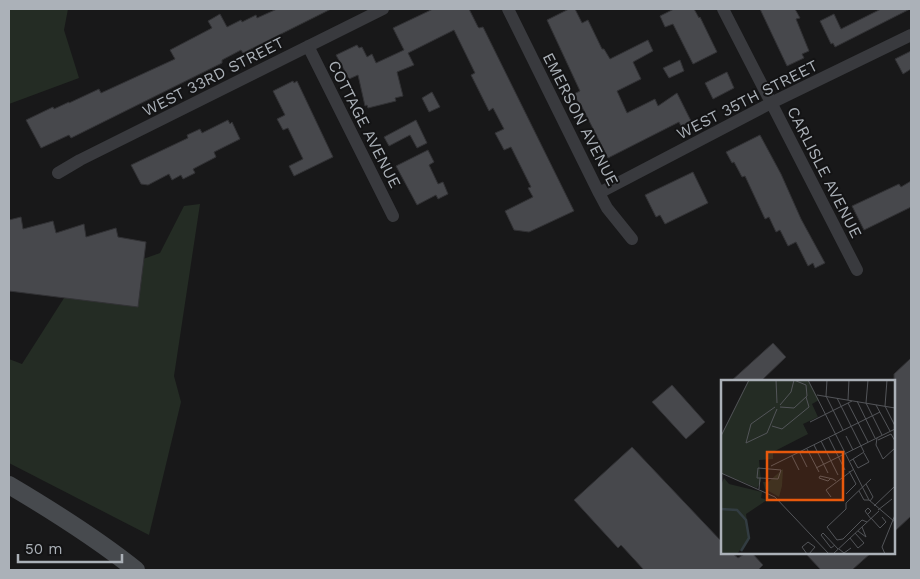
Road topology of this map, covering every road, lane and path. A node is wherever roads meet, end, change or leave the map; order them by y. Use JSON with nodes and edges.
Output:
{"nodes":[{"id":1,"x":383,"y":9,"type":"edge"},
{"id":2,"x":508,"y":9,"type":"edge"},
{"id":3,"x":723,"y":9,"type":"edge"},
{"id":4,"x":911,"y":35,"type":"edge"},
{"id":5,"x":308,"y":46,"type":"junction"},
{"id":6,"x":771,"y":104,"type":"junction"},
{"id":7,"x":58,"y":173,"type":"dead end"},
{"id":8,"x":599,"y":193,"type":"junction"},
{"id":9,"x":393,"y":216,"type":"dead end"},
{"id":10,"x":632,"y":239,"type":"dead end"},
{"id":11,"x":857,"y":270,"type":"dead end"},
{"id":12,"x":9,"y":486,"type":"edge"},
{"id":13,"x":136,"y":570,"type":"edge"}],
"edges":[{"from":1,"to":5,"type":"street","name":"WEST 33RD STREET"},
{"from":2,"to":8,"type":"street","name":"EMERSON AVENUE"},
{"from":3,"to":6,"type":"street","name":"CARLISLE AVENUE"},
{"from":4,"to":6,"type":"street","name":"WEST 35TH STREET"},
{"from":5,"to":7,"type":"street","name":"WEST 33RD STREET"},
{"from":5,"to":9,"type":"street","name":"COTTAGE AVENUE"},
{"from":6,"to":8,"type":"street","name":"WEST 35TH STREET"},
{"from":6,"to":11,"type":"street","name":"CARLISLE AVENUE"},
{"from":8,"to":10,"type":"street","name":"EMERSON AVENUE"},
{"from":12,"to":13,"type":"main road"}]}
